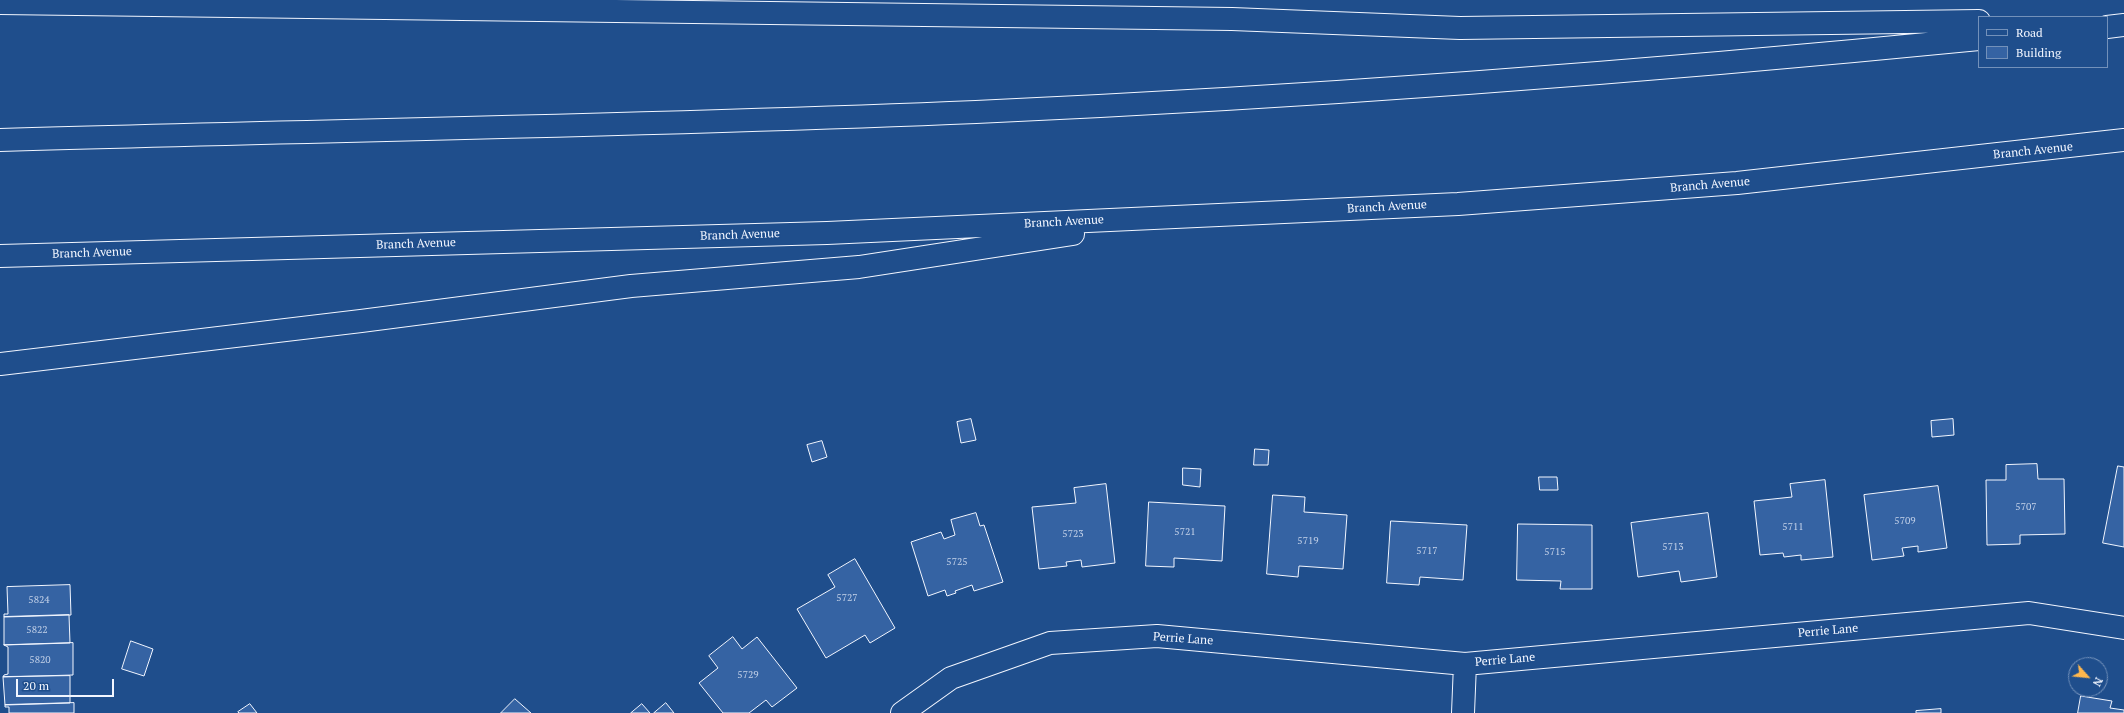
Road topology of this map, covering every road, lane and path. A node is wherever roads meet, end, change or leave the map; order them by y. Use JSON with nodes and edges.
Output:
{"nodes":[{"id":1,"x":0,"y":3,"type":"edge"},
{"id":2,"x":2124,"y":18,"type":"edge"},
{"id":3,"x":2108,"y":19,"type":"edge"},
{"id":4,"x":1978,"y":21,"type":"edge"},
{"id":5,"x":2124,"y":25,"type":"edge"},
{"id":6,"x":2108,"y":27,"type":"edge"},
{"id":7,"x":1978,"y":39,"type":"edge"},
{"id":8,"x":0,"y":140,"type":"edge"},
{"id":9,"x":2124,"y":140,"type":"edge"},
{"id":10,"x":1187,"y":217,"type":"junction"},
{"id":11,"x":0,"y":256,"type":"edge"},
{"id":12,"x":0,"y":364,"type":"edge"},
{"id":13,"x":2124,"y":628,"type":"edge"},
{"id":14,"x":1464,"y":664,"type":"junction"},
{"id":15,"x":902,"y":713,"type":"edge"},
{"id":16,"x":1463,"y":713,"type":"edge"}],
"edges":[{"from":1,"to":4,"type":"main road"},
{"from":2,"to":3,"type":"main road"},
{"from":5,"to":6,"type":"main road"},
{"from":7,"to":8,"type":"main road"},
{"from":9,"to":10,"type":"main road","name":"Branch Avenue"},
{"from":10,"to":11,"type":"main road","name":"Branch Avenue"},
{"from":10,"to":12,"type":"main road"},
{"from":13,"to":14,"type":"main road","name":"Perrie Lane"},
{"from":14,"to":15,"type":"main road","name":"Perrie Lane"},
{"from":14,"to":16,"type":"main road"}]}
